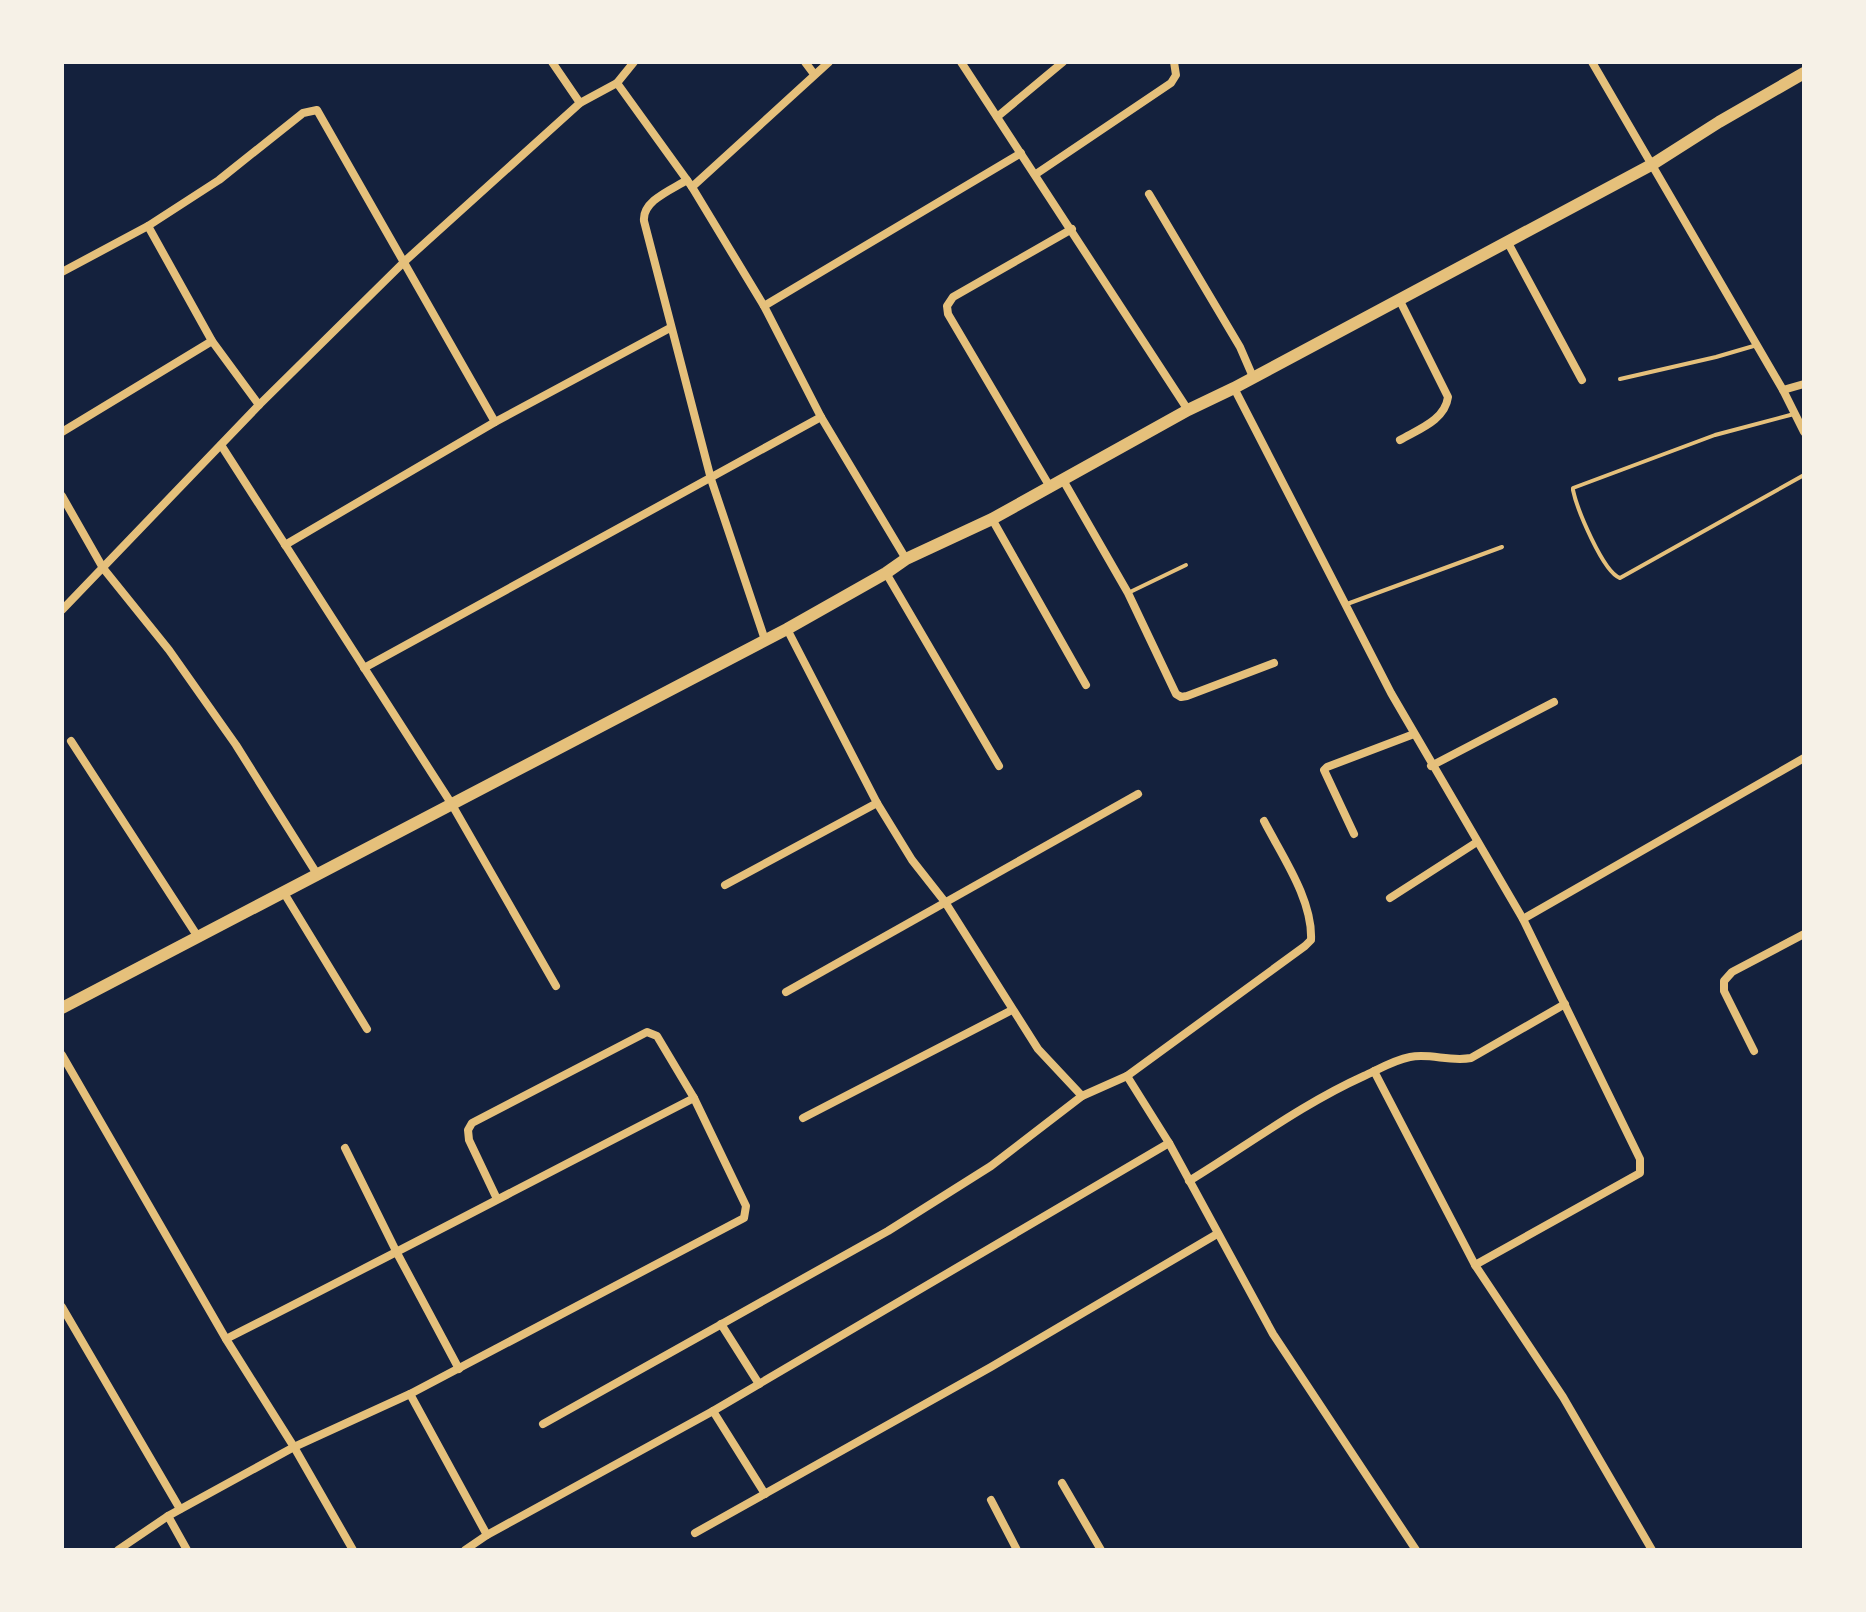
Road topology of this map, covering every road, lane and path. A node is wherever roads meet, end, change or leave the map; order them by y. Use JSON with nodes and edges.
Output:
{"nodes":[{"id":1,"x":552,"y":62,"type":"edge"},
{"id":2,"x":634,"y":62,"type":"edge"},
{"id":3,"x":805,"y":62,"type":"edge"},
{"id":4,"x":829,"y":62,"type":"edge"},
{"id":5,"x":961,"y":62,"type":"edge"},
{"id":6,"x":1063,"y":62,"type":"edge"},
{"id":7,"x":1174,"y":62,"type":"edge"},
{"id":8,"x":1592,"y":62,"type":"edge"},
{"id":9,"x":1804,"y":73,"type":"edge"},
{"id":10,"x":814,"y":74,"type":"junction"},
{"id":11,"x":617,"y":83,"type":"junction"},
{"id":12,"x":580,"y":103,"type":"junction"},
{"id":13,"x":997,"y":117,"type":"junction"},
{"id":14,"x":1021,"y":153,"type":"junction"},
{"id":15,"x":1653,"y":164,"type":"junction"},
{"id":16,"x":1036,"y":174,"type":"junction"},
{"id":17,"x":690,"y":184,"type":"junction"},
{"id":18,"x":1149,"y":194,"type":"dead end"},
{"id":19,"x":148,"y":226,"type":"junction"},
{"id":20,"x":1072,"y":229,"type":"junction"},
{"id":21,"x":1507,"y":241,"type":"junction"},
{"id":22,"x":405,"y":261,"type":"junction"},
{"id":23,"x":62,"y":272,"type":"edge"},
{"id":24,"x":1399,"y":299,"type":"junction"},
{"id":25,"x":764,"y":306,"type":"junction"},
{"id":26,"x":670,"y":328,"type":"junction"},
{"id":27,"x":212,"y":341,"type":"junction"},
{"id":28,"x":1757,"y":345,"type":"junction"},
{"id":29,"x":1253,"y":377,"type":"junction"},
{"id":30,"x":1620,"y":379,"type":"dead end"},
{"id":31,"x":1582,"y":380,"type":"dead end"},
{"id":32,"x":1804,"y":384,"type":"edge"},
{"id":33,"x":1234,"y":388,"type":"junction"},
{"id":34,"x":1783,"y":390,"type":"junction"},
{"id":35,"x":259,"y":405,"type":"junction"},
{"id":36,"x":1188,"y":410,"type":"junction"},
{"id":37,"x":1794,"y":414,"type":"junction"},
{"id":38,"x":821,"y":417,"type":"junction"},
{"id":39,"x":495,"y":422,"type":"junction"},
{"id":40,"x":62,"y":432,"type":"edge"},
{"id":41,"x":1804,"y":432,"type":"edge"},
{"id":42,"x":1400,"y":440,"type":"dead end"},
{"id":43,"x":221,"y":445,"type":"junction"},
{"id":44,"x":1804,"y":475,"type":"edge"},
{"id":45,"x":711,"y":479,"type":"junction"},
{"id":46,"x":1063,"y":480,"type":"junction"},
{"id":47,"x":1050,"y":487,"type":"junction"},
{"id":48,"x":62,"y":496,"type":"edge"},
{"id":49,"x":992,"y":519,"type":"junction"},
{"id":50,"x":285,"y":545,"type":"junction"},
{"id":51,"x":1502,"y":547,"type":"dead end"},
{"id":52,"x":906,"y":559,"type":"junction"},
{"id":53,"x":1186,"y":565,"type":"dead end"},
{"id":54,"x":103,"y":568,"type":"junction"},
{"id":55,"x":886,"y":573,"type":"junction"},
{"id":56,"x":1128,"y":593,"type":"junction"},
{"id":57,"x":1345,"y":605,"type":"junction"},
{"id":58,"x":62,"y":610,"type":"edge"},
{"id":59,"x":787,"y":629,"type":"junction"},
{"id":60,"x":765,"y":640,"type":"junction"},
{"id":61,"x":1274,"y":663,"type":"dead end"},
{"id":62,"x":364,"y":668,"type":"junction"},
{"id":63,"x":1086,"y":685,"type":"dead end"},
{"id":64,"x":1554,"y":702,"type":"dead end"},
{"id":65,"x":1414,"y":734,"type":"junction"},
{"id":66,"x":71,"y":741,"type":"dead end"},
{"id":67,"x":1804,"y":758,"type":"edge"},
{"id":68,"x":999,"y":766,"type":"dead end"},
{"id":69,"x":1431,"y":766,"type":"junction"},
{"id":70,"x":1138,"y":794,"type":"dead end"},
{"id":71,"x":451,"y":803,"type":"junction"},
{"id":72,"x":877,"y":803,"type":"junction"},
{"id":73,"x":1264,"y":821,"type":"dead end"},
{"id":74,"x":1354,"y":834,"type":"dead end"},
{"id":75,"x":1477,"y":842,"type":"junction"},
{"id":76,"x":317,"y":874,"type":"junction"},
{"id":77,"x":725,"y":885,"type":"dead end"},
{"id":78,"x":284,"y":893,"type":"junction"},
{"id":79,"x":1390,"y":898,"type":"dead end"},
{"id":80,"x":945,"y":902,"type":"junction"},
{"id":81,"x":1523,"y":919,"type":"junction"},
{"id":82,"x":1804,"y":934,"type":"edge"},
{"id":83,"x":198,"y":937,"type":"junction"},
{"id":84,"x":556,"y":986,"type":"dead end"},
{"id":85,"x":786,"y":992,"type":"dead end"},
{"id":86,"x":1565,"y":1004,"type":"junction"},
{"id":87,"x":62,"y":1008,"type":"edge"},
{"id":88,"x":1012,"y":1010,"type":"junction"},
{"id":89,"x":367,"y":1029,"type":"dead end"},
{"id":90,"x":1754,"y":1051,"type":"dead end"},
{"id":91,"x":62,"y":1055,"type":"edge"},
{"id":92,"x":1374,"y":1071,"type":"junction"},
{"id":93,"x":1127,"y":1076,"type":"junction"},
{"id":94,"x":1082,"y":1096,"type":"junction"},
{"id":95,"x":694,"y":1098,"type":"junction"},
{"id":96,"x":803,"y":1118,"type":"dead end"},
{"id":97,"x":1169,"y":1143,"type":"junction"},
{"id":98,"x":345,"y":1148,"type":"dead end"},
{"id":99,"x":1189,"y":1181,"type":"junction"},
{"id":100,"x":497,"y":1199,"type":"junction"},
{"id":101,"x":1217,"y":1234,"type":"junction"},
{"id":102,"x":397,"y":1253,"type":"junction"},
{"id":103,"x":1475,"y":1265,"type":"junction"},
{"id":104,"x":62,"y":1307,"type":"edge"},
{"id":105,"x":721,"y":1324,"type":"junction"},
{"id":106,"x":226,"y":1339,"type":"junction"},
{"id":107,"x":459,"y":1369,"type":"junction"},
{"id":108,"x":759,"y":1384,"type":"junction"},
{"id":109,"x":410,"y":1394,"type":"junction"},
{"id":110,"x":713,"y":1411,"type":"junction"},
{"id":111,"x":543,"y":1424,"type":"dead end"},
{"id":112,"x":294,"y":1447,"type":"junction"},
{"id":113,"x":1062,"y":1483,"type":"dead end"},
{"id":114,"x":765,"y":1494,"type":"junction"},
{"id":115,"x":991,"y":1500,"type":"dead end"},
{"id":116,"x":180,"y":1509,"type":"junction"},
{"id":117,"x":168,"y":1516,"type":"junction"},
{"id":118,"x":695,"y":1533,"type":"dead end"},
{"id":119,"x":487,"y":1535,"type":"junction"},
{"id":120,"x":118,"y":1550,"type":"edge"},
{"id":121,"x":187,"y":1550,"type":"edge"},
{"id":122,"x":353,"y":1550,"type":"edge"},
{"id":123,"x":465,"y":1550,"type":"edge"},
{"id":124,"x":1017,"y":1550,"type":"edge"},
{"id":125,"x":1101,"y":1550,"type":"edge"},
{"id":126,"x":1416,"y":1550,"type":"edge"},
{"id":127,"x":1652,"y":1550,"type":"edge"}],
"edges":[{"from":1,"to":12,"type":"street"},
{"from":2,"to":11,"type":"street"},
{"from":3,"to":10,"type":"street"},
{"from":4,"to":10,"type":"street"},
{"from":5,"to":13,"type":"street"},
{"from":6,"to":13,"type":"street"},
{"from":7,"to":16,"type":"street"},
{"from":8,"to":15,"type":"street"},
{"from":9,"to":15,"type":"main road"},
{"from":10,"to":17,"type":"street"},
{"from":11,"to":12,"type":"street"},
{"from":11,"to":17,"type":"street"},
{"from":12,"to":22,"type":"street"},
{"from":13,"to":14,"type":"street"},
{"from":14,"to":16,"type":"street"},
{"from":14,"to":25,"type":"street"},
{"from":15,"to":21,"type":"main road"},
{"from":15,"to":28,"type":"street"},
{"from":16,"to":20,"type":"street"},
{"from":17,"to":25,"type":"street"},
{"from":17,"to":26,"type":"street"},
{"from":18,"to":29,"type":"street"},
{"from":19,"to":22,"type":"street"},
{"from":19,"to":23,"type":"street"},
{"from":19,"to":27,"type":"street"},
{"from":20,"to":36,"type":"street"},
{"from":20,"to":47,"type":"street"},
{"from":21,"to":24,"type":"main road"},
{"from":21,"to":31,"type":"street"},
{"from":22,"to":35,"type":"street"},
{"from":22,"to":39,"type":"street"},
{"from":24,"to":29,"type":"main road"},
{"from":24,"to":42,"type":"street"},
{"from":25,"to":38,"type":"street"},
{"from":26,"to":39,"type":"street"},
{"from":26,"to":45,"type":"street"},
{"from":27,"to":35,"type":"street"},
{"from":27,"to":40,"type":"street"},
{"from":28,"to":30,"type":"lane"},
{"from":28,"to":34,"type":"street"},
{"from":29,"to":33,"type":"main road"},
{"from":32,"to":34,"type":"street"},
{"from":33,"to":36,"type":"main road"},
{"from":33,"to":57,"type":"street"},
{"from":34,"to":37,"type":"street"},
{"from":35,"to":43,"type":"street"},
{"from":36,"to":46,"type":"main road"},
{"from":37,"to":41,"type":"street"},
{"from":37,"to":44,"type":"lane"},
{"from":38,"to":45,"type":"street"},
{"from":38,"to":52,"type":"street"},
{"from":39,"to":50,"type":"street"},
{"from":43,"to":50,"type":"street"},
{"from":43,"to":54,"type":"street"},
{"from":45,"to":60,"type":"street"},
{"from":45,"to":62,"type":"street"},
{"from":46,"to":47,"type":"main road"},
{"from":46,"to":56,"type":"street"},
{"from":47,"to":49,"type":"main road"},
{"from":48,"to":54,"type":"street"},
{"from":49,"to":52,"type":"main road"},
{"from":49,"to":63,"type":"street"},
{"from":50,"to":62,"type":"street"},
{"from":51,"to":57,"type":"lane"},
{"from":52,"to":55,"type":"main road"},
{"from":53,"to":56,"type":"lane"},
{"from":54,"to":58,"type":"street"},
{"from":54,"to":76,"type":"street"},
{"from":55,"to":59,"type":"main road"},
{"from":55,"to":68,"type":"street"},
{"from":56,"to":61,"type":"street"},
{"from":57,"to":65,"type":"street"},
{"from":59,"to":60,"type":"main road"},
{"from":59,"to":72,"type":"street"},
{"from":60,"to":71,"type":"main road"},
{"from":62,"to":71,"type":"street"},
{"from":64,"to":69,"type":"street"},
{"from":65,"to":69,"type":"street"},
{"from":65,"to":74,"type":"street"},
{"from":66,"to":83,"type":"street"},
{"from":67,"to":81,"type":"street"},
{"from":69,"to":75,"type":"street"},
{"from":70,"to":80,"type":"street"},
{"from":71,"to":76,"type":"main road"},
{"from":71,"to":84,"type":"street"},
{"from":72,"to":77,"type":"street"},
{"from":72,"to":80,"type":"street"},
{"from":73,"to":93,"type":"street"},
{"from":75,"to":79,"type":"street"},
{"from":75,"to":81,"type":"street"},
{"from":76,"to":78,"type":"main road"},
{"from":78,"to":83,"type":"main road"},
{"from":78,"to":89,"type":"street"},
{"from":80,"to":85,"type":"street"},
{"from":80,"to":88,"type":"street"},
{"from":81,"to":86,"type":"street"},
{"from":82,"to":90,"type":"street"},
{"from":83,"to":87,"type":"main road"},
{"from":86,"to":92,"type":"street"},
{"from":86,"to":103,"type":"street"},
{"from":88,"to":94,"type":"street"},
{"from":88,"to":96,"type":"street"},
{"from":91,"to":106,"type":"street"},
{"from":92,"to":99,"type":"street"},
{"from":92,"to":103,"type":"street"},
{"from":93,"to":94,"type":"street"},
{"from":93,"to":97,"type":"street"},
{"from":94,"to":105,"type":"street"},
{"from":95,"to":100,"type":"street"},
{"from":95,"to":100,"type":"street"},
{"from":95,"to":107,"type":"street"},
{"from":97,"to":99,"type":"street"},
{"from":97,"to":108,"type":"street"},
{"from":98,"to":102,"type":"street"},
{"from":99,"to":101,"type":"street"},
{"from":100,"to":102,"type":"street"},
{"from":101,"to":114,"type":"street"},
{"from":101,"to":126,"type":"street"},
{"from":102,"to":106,"type":"street"},
{"from":102,"to":107,"type":"street"},
{"from":103,"to":127,"type":"street"},
{"from":104,"to":116,"type":"street"},
{"from":105,"to":108,"type":"street"},
{"from":105,"to":111,"type":"street"},
{"from":106,"to":112,"type":"street"},
{"from":107,"to":109,"type":"street"},
{"from":108,"to":110,"type":"street"},
{"from":109,"to":112,"type":"street"},
{"from":109,"to":119,"type":"street"},
{"from":110,"to":114,"type":"street"},
{"from":110,"to":119,"type":"street"},
{"from":112,"to":116,"type":"street"},
{"from":112,"to":122,"type":"street"},
{"from":113,"to":125,"type":"street"},
{"from":114,"to":118,"type":"street"},
{"from":115,"to":124,"type":"street"},
{"from":116,"to":117,"type":"street"},
{"from":117,"to":120,"type":"street"},
{"from":117,"to":121,"type":"street"},
{"from":119,"to":123,"type":"street"}]}
